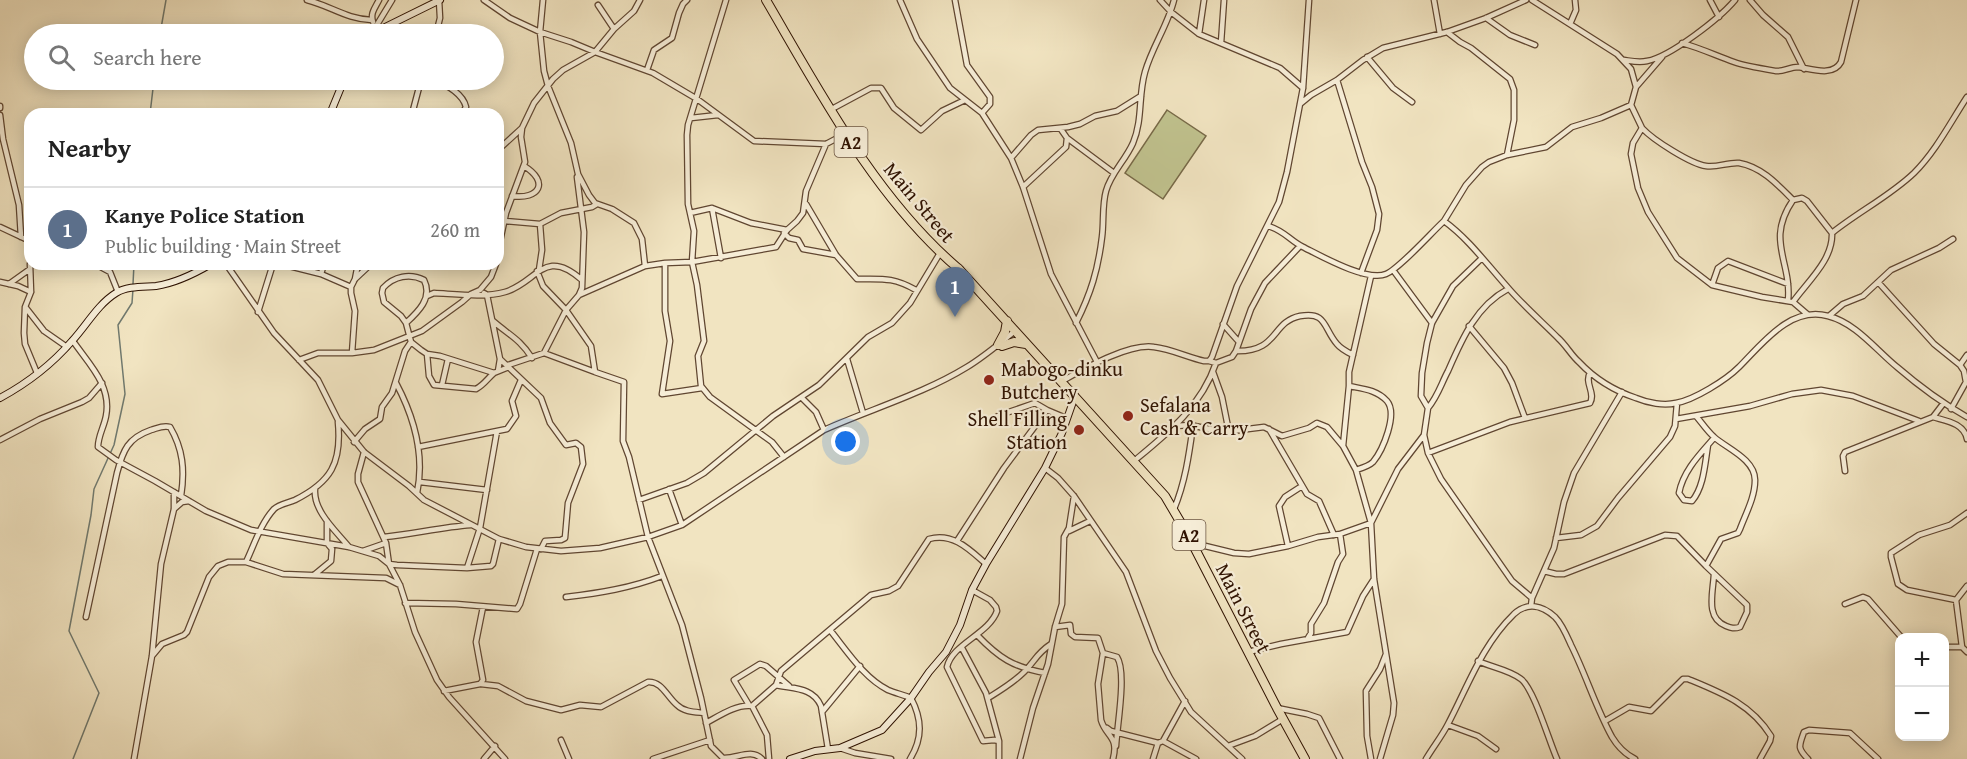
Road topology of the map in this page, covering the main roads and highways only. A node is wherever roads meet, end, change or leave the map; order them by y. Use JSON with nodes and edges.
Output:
{"nodes":[{"id":1,"x":766,"y":0,"type":"edge"},
{"id":2,"x":958,"y":268,"type":"junction"},
{"id":3,"x":1007,"y":321,"type":"junction"},
{"id":4,"x":1017,"y":331,"type":"junction"},
{"id":5,"x":1026,"y":344,"type":"junction"},
{"id":6,"x":1054,"y":373,"type":"junction"},
{"id":7,"x":1303,"y":759,"type":"edge"}],
"edges":[{"from":1,"to":2,"type":"highway","name":"Main Street","number":"A2"},
{"from":2,"to":3,"type":"highway","name":"Main Street","number":"A2"},
{"from":2,"to":4,"type":"highway","name":"Main Street","number":"A2"},
{"from":3,"to":4,"type":"highway","name":"Main Street","number":"A2"},
{"from":3,"to":5,"type":"highway"},
{"from":4,"to":5,"type":"highway","name":"Main Street","number":"A2"},
{"from":4,"to":6,"type":"highway","name":"Main Street","number":"A2"},
{"from":5,"to":6,"type":"highway","name":"Main Street","number":"A2"},
{"from":6,"to":7,"type":"highway","name":"Main Street","number":"A2"}]}
